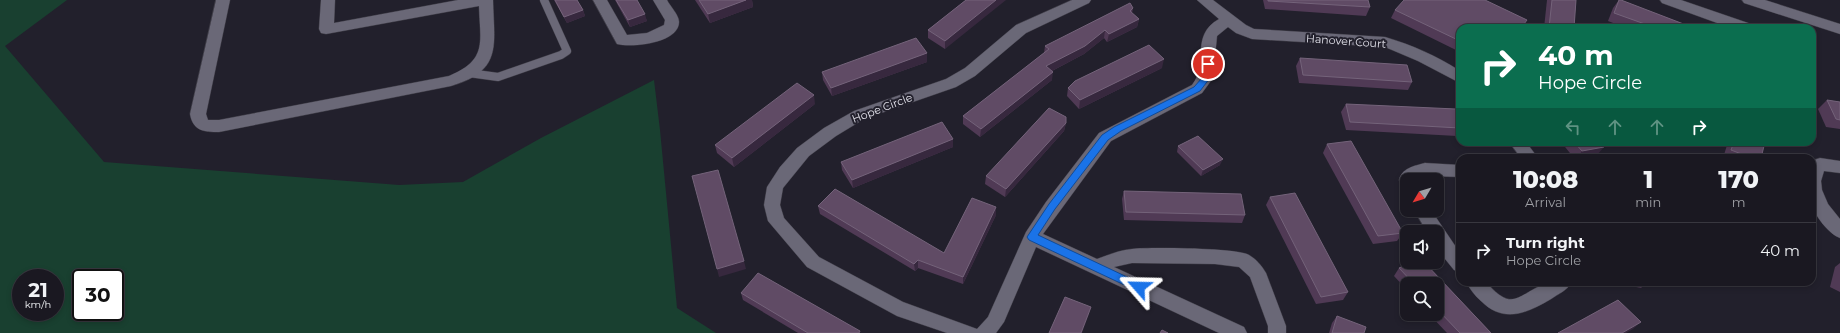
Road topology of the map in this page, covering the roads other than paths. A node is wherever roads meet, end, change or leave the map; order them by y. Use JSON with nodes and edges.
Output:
{"nodes":[{"id":1,"x":223,"y":0,"type":"edge"},
{"id":2,"x":328,"y":0,"type":"edge"},
{"id":3,"x":485,"y":0,"type":"edge"},
{"id":4,"x":544,"y":0,"type":"edge"},
{"id":5,"x":600,"y":0,"type":"edge"},
{"id":6,"x":660,"y":0,"type":"edge"},
{"id":7,"x":1084,"y":0,"type":"edge"},
{"id":8,"x":1204,"y":0,"type":"edge"},
{"id":9,"x":1667,"y":0,"type":"edge"},
{"id":10,"x":1749,"y":0,"type":"edge"},
{"id":11,"x":1229,"y":20,"type":"junction"},
{"id":12,"x":1805,"y":23,"type":"edge"},
{"id":13,"x":1735,"y":24,"type":"edge"},
{"id":14,"x":1816,"y":25,"type":"edge"},
{"id":15,"x":1840,"y":29,"type":"edge"},
{"id":16,"x":468,"y":73,"type":"junction"},
{"id":17,"x":1456,"y":76,"type":"edge"},
{"id":18,"x":1520,"y":146,"type":"edge"},
{"id":19,"x":1527,"y":154,"type":"edge"},
{"id":20,"x":1840,"y":167,"type":"edge"},
{"id":21,"x":1816,"y":168,"type":"edge"},
{"id":22,"x":1456,"y":171,"type":"edge"},
{"id":23,"x":1411,"y":173,"type":"edge"},
{"id":24,"x":1816,"y":198,"type":"edge"},
{"id":25,"x":1840,"y":231,"type":"edge"},
{"id":26,"x":1032,"y":237,"type":"junction"},
{"id":27,"x":1444,"y":246,"type":"edge"},
{"id":28,"x":1456,"y":261,"type":"edge"},
{"id":29,"x":1096,"y":267,"type":"junction"},
{"id":30,"x":1480,"y":286,"type":"edge"},
{"id":31,"x":1556,"y":286,"type":"edge"},
{"id":32,"x":970,"y":333,"type":"edge"},
{"id":33,"x":984,"y":333,"type":"edge"},
{"id":34,"x":1238,"y":333,"type":"edge"},
{"id":35,"x":1277,"y":333,"type":"edge"}],
"edges":[{"from":1,"to":16,"type":"street"},
{"from":2,"to":3,"type":"street"},
{"from":3,"to":16,"type":"street"},
{"from":4,"to":16,"type":"lane"},
{"from":5,"to":6,"type":"street"},
{"from":7,"to":32,"type":"street","name":"Hope Circle"},
{"from":8,"to":11,"type":"street","name":"Hanover Court"},
{"from":9,"to":13,"type":"street"},
{"from":10,"to":12,"type":"street"},
{"from":11,"to":17,"type":"street","name":"Hanover Court"},
{"from":11,"to":26,"type":"street"},
{"from":14,"to":15,"type":"street"},
{"from":18,"to":19,"type":"street"},
{"from":20,"to":21,"type":"street"},
{"from":22,"to":23,"type":"street"},
{"from":24,"to":25,"type":"street"},
{"from":26,"to":29,"type":"street"},
{"from":26,"to":33,"type":"street"},
{"from":27,"to":28,"type":"street"},
{"from":29,"to":34,"type":"street"},
{"from":29,"to":35,"type":"street"},
{"from":30,"to":31,"type":"street"}]}
